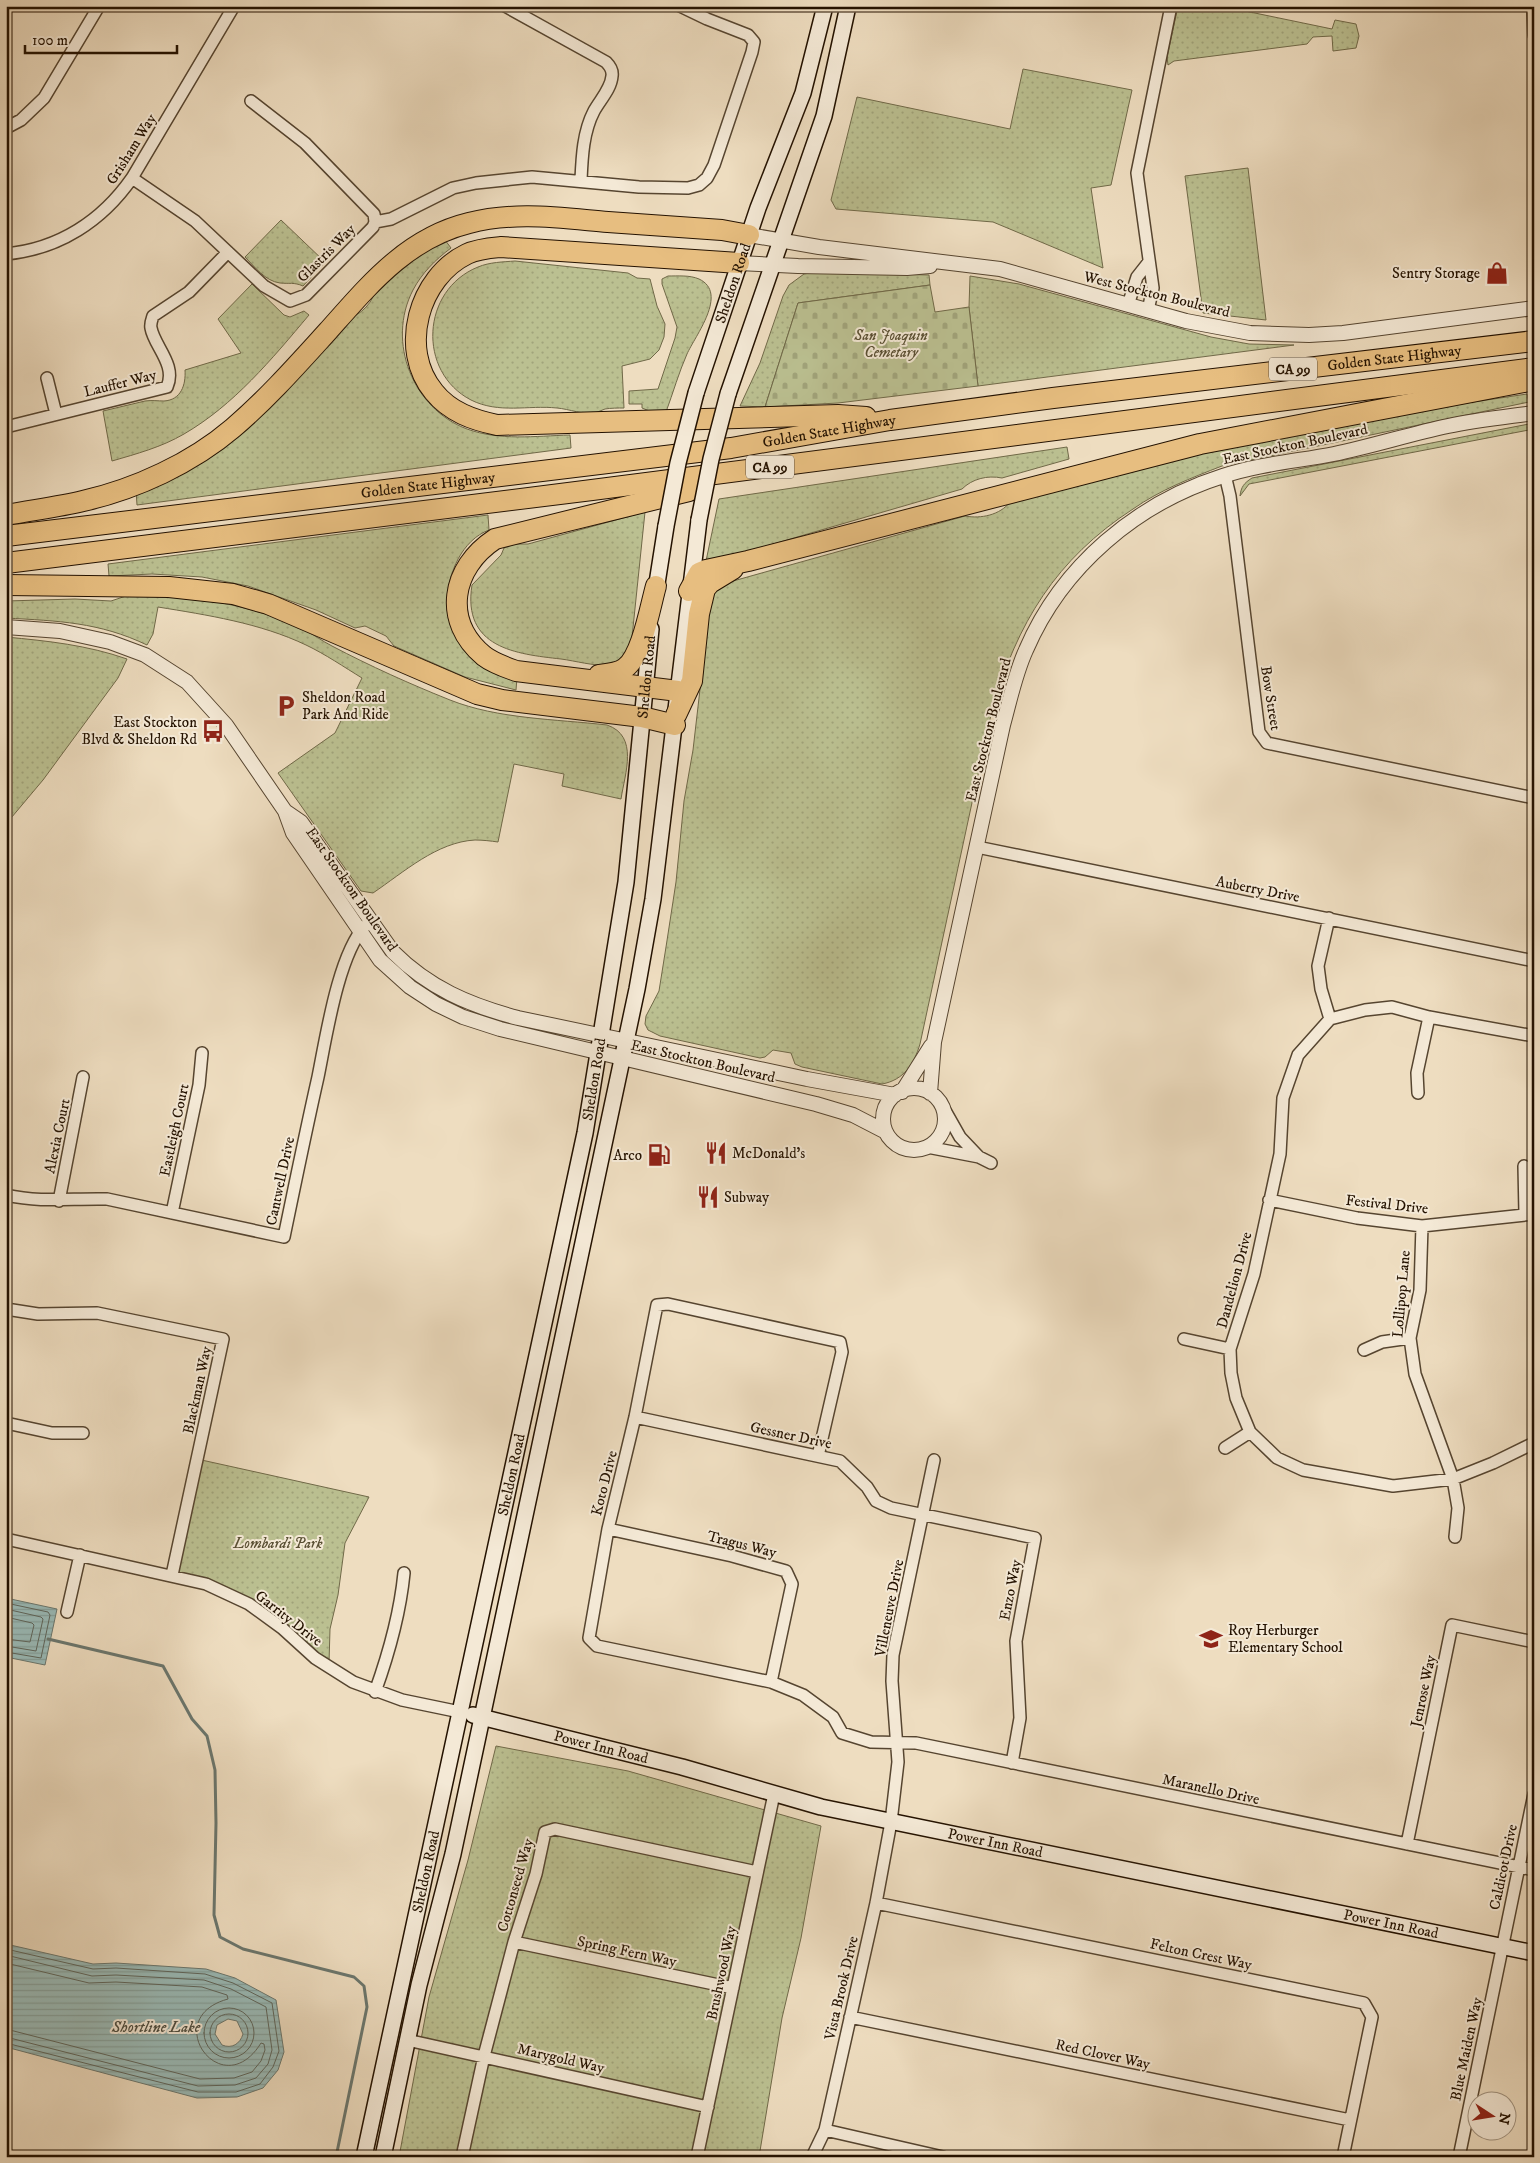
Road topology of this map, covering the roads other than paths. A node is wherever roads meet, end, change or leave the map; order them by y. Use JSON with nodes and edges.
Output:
{"nodes":[{"id":1,"x":99,"y":6,"type":"edge"},
{"id":2,"x":234,"y":6,"type":"edge"},
{"id":3,"x":505,"y":6,"type":"edge"},
{"id":4,"x":680,"y":6,"type":"edge"},
{"id":5,"x":825,"y":6,"type":"edge"},
{"id":6,"x":840,"y":6,"type":"edge"},
{"id":7,"x":848,"y":6,"type":"edge"},
{"id":8,"x":1171,"y":6,"type":"edge"},
{"id":9,"x":1533,"y":13,"type":"edge"},
{"id":10,"x":1534,"y":33,"type":"edge"},
{"id":11,"x":837,"y":57,"type":"junction"},
{"id":12,"x":251,"y":101,"type":"dead end"},
{"id":13,"x":6,"y":128,"type":"edge"},
{"id":14,"x":132,"y":178,"type":"junction"},
{"id":15,"x":580,"y":180,"type":"junction"},
{"id":16,"x":376,"y":222,"type":"junction"},
{"id":17,"x":749,"y":235,"type":"junction"},
{"id":18,"x":781,"y":241,"type":"junction"},
{"id":19,"x":228,"y":252,"type":"junction"},
{"id":20,"x":6,"y":254,"type":"edge"},
{"id":21,"x":739,"y":263,"type":"junction"},
{"id":22,"x":1148,"y":263,"type":"junction"},
{"id":23,"x":953,"y":264,"type":"junction"},
{"id":24,"x":772,"y":265,"type":"junction"},
{"id":25,"x":1128,"y":305,"type":"junction"},
{"id":26,"x":1534,"y":308,"type":"edge"},
{"id":27,"x":1148,"y":310,"type":"junction"},
{"id":28,"x":1534,"y":341,"type":"edge"},
{"id":29,"x":1534,"y":368,"type":"edge"},
{"id":30,"x":47,"y":378,"type":"dead end"},
{"id":31,"x":1534,"y":380,"type":"edge"},
{"id":32,"x":1534,"y":413,"type":"edge"},
{"id":33,"x":56,"y":414,"type":"junction"},
{"id":34,"x":890,"y":420,"type":"junction"},
{"id":35,"x":6,"y":426,"type":"edge"},
{"id":36,"x":795,"y":464,"type":"junction"},
{"id":37,"x":1225,"y":475,"type":"junction"},
{"id":38,"x":6,"y":515,"type":"edge"},
{"id":39,"x":6,"y":536,"type":"edge"},
{"id":40,"x":748,"y":561,"type":"junction"},
{"id":41,"x":6,"y":563,"type":"edge"},
{"id":42,"x":6,"y":585,"type":"edge"},
{"id":43,"x":656,"y":586,"type":"junction"},
{"id":44,"x":689,"y":590,"type":"junction"},
{"id":45,"x":6,"y":627,"type":"edge"},
{"id":46,"x":580,"y":678,"type":"junction"},
{"id":47,"x":645,"y":685,"type":"junction"},
{"id":48,"x":678,"y":691,"type":"junction"},
{"id":49,"x":642,"y":718,"type":"junction"},
{"id":50,"x":675,"y":720,"type":"junction"},
{"id":51,"x":1534,"y":798,"type":"edge"},
{"id":52,"x":285,"y":811,"type":"junction"},
{"id":53,"x":977,"y":847,"type":"junction"},
{"id":54,"x":1328,"y":918,"type":"junction"},
{"id":55,"x":370,"y":921,"type":"junction"},
{"id":56,"x":360,"y":932,"type":"junction"},
{"id":57,"x":1534,"y":961,"type":"edge"},
{"id":58,"x":1429,"y":1017,"type":"junction"},
{"id":59,"x":1330,"y":1020,"type":"junction"},
{"id":60,"x":602,"y":1034,"type":"junction"},
{"id":61,"x":1534,"y":1036,"type":"edge"},
{"id":62,"x":627,"y":1040,"type":"junction"},
{"id":63,"x":934,"y":1042,"type":"junction"},
{"id":64,"x":202,"y":1053,"type":"dead end"},
{"id":65,"x":599,"y":1054,"type":"junction"},
{"id":66,"x":623,"y":1059,"type":"junction"},
{"id":67,"x":699,"y":1076,"type":"junction"},
{"id":68,"x":83,"y":1078,"type":"dead end"},
{"id":69,"x":807,"y":1080,"type":"junction"},
{"id":70,"x":930,"y":1092,"type":"junction"},
{"id":71,"x":1418,"y":1093,"type":"dead end"},
{"id":72,"x":898,"y":1094,"type":"junction"},
{"id":73,"x":943,"y":1107,"type":"junction"},
{"id":74,"x":884,"y":1131,"type":"junction"},
{"id":75,"x":927,"y":1147,"type":"junction"},
{"id":76,"x":979,"y":1157,"type":"junction"},
{"id":77,"x":991,"y":1163,"type":"dead end"},
{"id":78,"x":1524,"y":1166,"type":"dead end"},
{"id":79,"x":6,"y":1195,"type":"edge"},
{"id":80,"x":1269,"y":1200,"type":"junction"},
{"id":81,"x":59,"y":1201,"type":"junction"},
{"id":82,"x":172,"y":1213,"type":"junction"},
{"id":83,"x":1530,"y":1214,"type":"edge"},
{"id":84,"x":1422,"y":1226,"type":"junction"},
{"id":85,"x":6,"y":1309,"type":"edge"},
{"id":86,"x":1410,"y":1338,"type":"junction"},
{"id":87,"x":1184,"y":1339,"type":"dead end"},
{"id":88,"x":1230,"y":1349,"type":"junction"},
{"id":89,"x":1364,"y":1350,"type":"dead end"},
{"id":90,"x":635,"y":1417,"type":"junction"},
{"id":91,"x":6,"y":1423,"type":"edge"},
{"id":92,"x":1250,"y":1432,"type":"junction"},
{"id":93,"x":83,"y":1433,"type":"dead end"},
{"id":94,"x":1534,"y":1443,"type":"edge"},
{"id":95,"x":1225,"y":1448,"type":"dead end"},
{"id":96,"x":818,"y":1456,"type":"junction"},
{"id":97,"x":934,"y":1460,"type":"dead end"},
{"id":98,"x":1452,"y":1479,"type":"junction"},
{"id":99,"x":922,"y":1515,"type":"junction"},
{"id":100,"x":608,"y":1530,"type":"junction"},
{"id":101,"x":1456,"y":1537,"type":"dead end"},
{"id":102,"x":6,"y":1539,"type":"edge"},
{"id":103,"x":80,"y":1555,"type":"junction"},
{"id":104,"x":404,"y":1573,"type":"dead end"},
{"id":105,"x":172,"y":1575,"type":"junction"},
{"id":106,"x":67,"y":1612,"type":"dead end"},
{"id":107,"x":1534,"y":1642,"type":"edge"},
{"id":108,"x":771,"y":1682,"type":"junction"},
{"id":109,"x":375,"y":1692,"type":"junction"},
{"id":110,"x":460,"y":1712,"type":"junction"},
{"id":111,"x":481,"y":1717,"type":"junction"},
{"id":112,"x":898,"y":1743,"type":"junction"},
{"id":113,"x":1012,"y":1763,"type":"junction"},
{"id":114,"x":774,"y":1794,"type":"junction"},
{"id":115,"x":1534,"y":1794,"type":"edge"},
{"id":116,"x":891,"y":1822,"type":"junction"},
{"id":117,"x":1407,"y":1844,"type":"junction"},
{"id":118,"x":1518,"y":1868,"type":"junction"},
{"id":119,"x":1534,"y":1870,"type":"edge"},
{"id":120,"x":757,"y":1872,"type":"junction"},
{"id":121,"x":876,"y":1903,"type":"junction"},
{"id":122,"x":514,"y":1942,"type":"junction"},
{"id":123,"x":1503,"y":1946,"type":"junction"},
{"id":124,"x":1534,"y":1954,"type":"edge"},
{"id":125,"x":733,"y":1988,"type":"junction"},
{"id":126,"x":850,"y":2017,"type":"junction"},
{"id":127,"x":407,"y":2040,"type":"junction"},
{"id":128,"x":484,"y":2056,"type":"junction"},
{"id":129,"x":708,"y":2107,"type":"junction"},
{"id":130,"x":1350,"y":2120,"type":"junction"},
{"id":131,"x":825,"y":2130,"type":"junction"},
{"id":132,"x":364,"y":2157,"type":"edge"},
{"id":133,"x":382,"y":2157,"type":"edge"},
{"id":134,"x":462,"y":2157,"type":"edge"},
{"id":135,"x":697,"y":2157,"type":"edge"},
{"id":136,"x":812,"y":2157,"type":"edge"},
{"id":137,"x":942,"y":2157,"type":"edge"},
{"id":138,"x":1343,"y":2157,"type":"edge"},
{"id":139,"x":1459,"y":2157,"type":"edge"}],
"edges":[{"from":1,"to":13,"type":"street"},
{"from":2,"to":14,"type":"street","name":"Grisham Way"},
{"from":3,"to":15,"type":"street"},
{"from":4,"to":15,"type":"street"},
{"from":5,"to":17,"type":"main road","name":"Sheldon Road"},
{"from":6,"to":11,"type":"main road"},
{"from":7,"to":11,"type":"main road","name":"Sheldon Road"},
{"from":8,"to":22,"type":"street"},
{"from":9,"to":10,"type":"street"},
{"from":11,"to":18,"type":"main road","name":"Sheldon Road"},
{"from":12,"to":16,"type":"street","name":"Glastris Way"},
{"from":14,"to":19,"type":"street","name":"Glastris Way"},
{"from":14,"to":20,"type":"street","name":"Grisham Way"},
{"from":15,"to":16,"type":"street"},
{"from":16,"to":19,"type":"street","name":"Glastris Way"},
{"from":17,"to":18,"type":"street","name":"West Stockton Boulevard"},
{"from":17,"to":21,"type":"main road","name":"Sheldon Road"},
{"from":17,"to":38,"type":"highway"},
{"from":18,"to":23,"type":"street","name":"West Stockton Boulevard"},
{"from":18,"to":24,"type":"main road","name":"Sheldon Road"},
{"from":19,"to":33,"type":"street","name":"Lauffer Way"},
{"from":21,"to":24,"type":"street","name":"West Stockton Boulevard"},
{"from":21,"to":34,"type":"highway"},
{"from":21,"to":43,"type":"main road","name":"Sheldon Road","bridge":true},
{"from":22,"to":25,"type":"street"},
{"from":22,"to":27,"type":"street"},
{"from":23,"to":24,"type":"street","name":"West Stockton Boulevard"},
{"from":23,"to":25,"type":"street","name":"West Stockton Boulevard"},
{"from":24,"to":44,"type":"main road","name":"Sheldon Road","bridge":true},
{"from":25,"to":27,"type":"street","name":"West Stockton Boulevard"},
{"from":26,"to":27,"type":"street","name":"West Stockton Boulevard"},
{"from":28,"to":34,"type":"highway","name":"Golden State Highway","number":"CA 99"},
{"from":29,"to":36,"type":"highway","name":"Golden State Highway","number":"CA 99"},
{"from":30,"to":33,"type":"street"},
{"from":31,"to":40,"type":"highway"},
{"from":32,"to":37,"type":"street","name":"East Stockton Boulevard"},
{"from":33,"to":35,"type":"street","name":"Lauffer Way"},
{"from":34,"to":39,"type":"highway","name":"Golden State Highway","number":"CA 99"},
{"from":36,"to":41,"type":"highway","name":"Golden State Highway","number":"CA 99"},
{"from":36,"to":46,"type":"highway"},
{"from":37,"to":51,"type":"street","name":"Bow Street"},
{"from":37,"to":53,"type":"street","name":"East Stockton Boulevard"},
{"from":40,"to":44,"type":"highway"},
{"from":40,"to":50,"type":"highway"},
{"from":42,"to":49,"type":"highway"},
{"from":43,"to":46,"type":"highway"},
{"from":43,"to":47,"type":"main road","name":"Sheldon Road"},
{"from":44,"to":48,"type":"main road","name":"Sheldon Road"},
{"from":45,"to":52,"type":"street","name":"East Stockton Boulevard"},
{"from":46,"to":47,"type":"highway"},
{"from":47,"to":48,"type":"highway"},
{"from":47,"to":49,"type":"main road","name":"Sheldon Road"},
{"from":48,"to":50,"type":"main road","name":"Sheldon Road"},
{"from":49,"to":50,"type":"highway"},
{"from":49,"to":60,"type":"main road","name":"Sheldon Road"},
{"from":50,"to":62,"type":"main road","name":"Sheldon Road"},
{"from":52,"to":55,"type":"street","name":"East Stockton Boulevard"},
{"from":52,"to":56,"type":"street","name":"East Stockton Boulevard"},
{"from":53,"to":54,"type":"street","name":"Auberry Drive"},
{"from":53,"to":63,"type":"street","name":"East Stockton Boulevard"},
{"from":54,"to":57,"type":"street","name":"Auberry Drive"},
{"from":54,"to":59,"type":"street"},
{"from":55,"to":56,"type":"street","name":"Cantwell Drive"},
{"from":55,"to":60,"type":"street","name":"East Stockton Boulevard"},
{"from":56,"to":65,"type":"street","name":"East Stockton Boulevard"},
{"from":56,"to":82,"type":"street","name":"Cantwell Drive"},
{"from":58,"to":59,"type":"street"},
{"from":58,"to":61,"type":"street"},
{"from":58,"to":71,"type":"street"},
{"from":59,"to":80,"type":"street","name":"Dandelion Drive"},
{"from":60,"to":62,"type":"street","name":"East Stockton Boulevard"},
{"from":60,"to":65,"type":"main road","name":"Sheldon Road"},
{"from":62,"to":66,"type":"main road","name":"Sheldon Road"},
{"from":62,"to":69,"type":"street","name":"East Stockton Boulevard"},
{"from":63,"to":70,"type":"street","name":"East Stockton Boulevard"},
{"from":63,"to":72,"type":"street","name":"East Stockton Boulevard"},
{"from":64,"to":82,"type":"street","name":"Eastleigh Court"},
{"from":65,"to":66,"type":"street","name":"East Stockton Boulevard"},
{"from":65,"to":110,"type":"main road","name":"Sheldon Road"},
{"from":66,"to":67,"type":"street","name":"East Stockton Boulevard"},
{"from":66,"to":111,"type":"main road","name":"Sheldon Road"},
{"from":67,"to":69,"type":"street"},
{"from":67,"to":74,"type":"street","name":"East Stockton Boulevard"},
{"from":68,"to":81,"type":"street","name":"Alexia Court"},
{"from":69,"to":72,"type":"street","name":"East Stockton Boulevard"},
{"from":70,"to":72,"type":"street"},
{"from":70,"to":73,"type":"street"},
{"from":72,"to":74,"type":"street"},
{"from":73,"to":75,"type":"street"},
{"from":73,"to":76,"type":"street"},
{"from":74,"to":75,"type":"street"},
{"from":75,"to":76,"type":"street"},
{"from":76,"to":77,"type":"street"},
{"from":78,"to":83,"type":"street"},
{"from":79,"to":81,"type":"street","name":"Cantwell Drive"},
{"from":80,"to":84,"type":"street","name":"Festival Drive"},
{"from":80,"to":88,"type":"street","name":"Dandelion Drive"},
{"from":81,"to":82,"type":"street","name":"Cantwell Drive"},
{"from":83,"to":84,"type":"street","name":"Festival Drive"},
{"from":84,"to":86,"type":"street","name":"Lollipop Lane"},
{"from":85,"to":105,"type":"street","name":"Blackman Way"},
{"from":86,"to":89,"type":"street"},
{"from":86,"to":98,"type":"street","name":"Lollipop Lane"},
{"from":87,"to":88,"type":"street"},
{"from":88,"to":92,"type":"street","name":"Dandelion Drive"},
{"from":90,"to":96,"type":"street","name":"Gessner Drive"},
{"from":90,"to":96,"type":"street","name":"Koto Drive"},
{"from":90,"to":100,"type":"street","name":"Koto Drive"},
{"from":91,"to":93,"type":"street"},
{"from":92,"to":95,"type":"street"},
{"from":92,"to":98,"type":"street","name":"Dandelion Drive"},
{"from":94,"to":98,"type":"street","name":"Dandelion Drive"},
{"from":96,"to":99,"type":"street","name":"Gessner Drive"},
{"from":97,"to":99,"type":"street","name":"Villeneuve Drive"},
{"from":98,"to":101,"type":"street","name":"Lollipop Lane"},
{"from":99,"to":112,"type":"street","name":"Villeneuve Drive"},
{"from":99,"to":113,"type":"street","name":"Enzo Way"},
{"from":100,"to":108,"type":"street","name":"Tragus Way"},
{"from":100,"to":108,"type":"street","name":"Koto Drive"},
{"from":102,"to":103,"type":"street","name":"Garrity Drive"},
{"from":103,"to":105,"type":"street","name":"Garrity Drive"},
{"from":103,"to":106,"type":"street"},
{"from":104,"to":109,"type":"street"},
{"from":105,"to":109,"type":"street","name":"Garrity Drive"},
{"from":107,"to":117,"type":"street","name":"Jenrose Way"},
{"from":108,"to":112,"type":"street","name":"Koto Drive"},
{"from":109,"to":110,"type":"street","name":"Garrity Drive"},
{"from":110,"to":111,"type":"main road","name":"Power Inn Road"},
{"from":110,"to":132,"type":"main road","name":"Sheldon Road"},
{"from":111,"to":114,"type":"main road","name":"Power Inn Road"},
{"from":111,"to":127,"type":"main road","name":"Sheldon Road"},
{"from":112,"to":113,"type":"street","name":"Maranello Drive"},
{"from":112,"to":116,"type":"street","name":"Villeneuve Drive"},
{"from":113,"to":117,"type":"street","name":"Maranello Drive"},
{"from":114,"to":116,"type":"main road","name":"Power Inn Road"},
{"from":114,"to":120,"type":"street","name":"Brushwood Way"},
{"from":115,"to":118,"type":"street","name":"Caldicot Drive"},
{"from":116,"to":121,"type":"street","name":"Vista Brook Drive"},
{"from":116,"to":123,"type":"main road","name":"Power Inn Road"},
{"from":117,"to":118,"type":"street","name":"Maranello Drive"},
{"from":118,"to":119,"type":"street","name":"Maranello Drive"},
{"from":118,"to":123,"type":"street","name":"Caldicot Drive"},
{"from":120,"to":122,"type":"street","name":"Cottonseed Way"},
{"from":120,"to":125,"type":"street","name":"Brushwood Way"},
{"from":121,"to":126,"type":"street","name":"Vista Brook Drive"},
{"from":121,"to":130,"type":"street","name":"Felton Crest Way"},
{"from":122,"to":125,"type":"street","name":"Spring Fern Way"},
{"from":122,"to":128,"type":"street","name":"Cottonseed Way"},
{"from":123,"to":124,"type":"main road","name":"Power Inn Road"},
{"from":123,"to":139,"type":"street","name":"Blue Maiden Way"},
{"from":125,"to":129,"type":"street","name":"Brushwood Way"},
{"from":126,"to":130,"type":"street","name":"Red Clover Way"},
{"from":126,"to":131,"type":"street","name":"Vista Brook Drive"},
{"from":127,"to":128,"type":"street","name":"Marygold Way"},
{"from":127,"to":133,"type":"main road","name":"Sheldon Road"},
{"from":128,"to":129,"type":"street","name":"Marygold Way"},
{"from":128,"to":134,"type":"street","name":"Cottonseed Way"},
{"from":129,"to":135,"type":"street","name":"Brushwood Way"},
{"from":130,"to":138,"type":"street","name":"Felton Crest Way"},
{"from":131,"to":136,"type":"street","name":"Vista Brook Drive"},
{"from":131,"to":137,"type":"street"}]}
